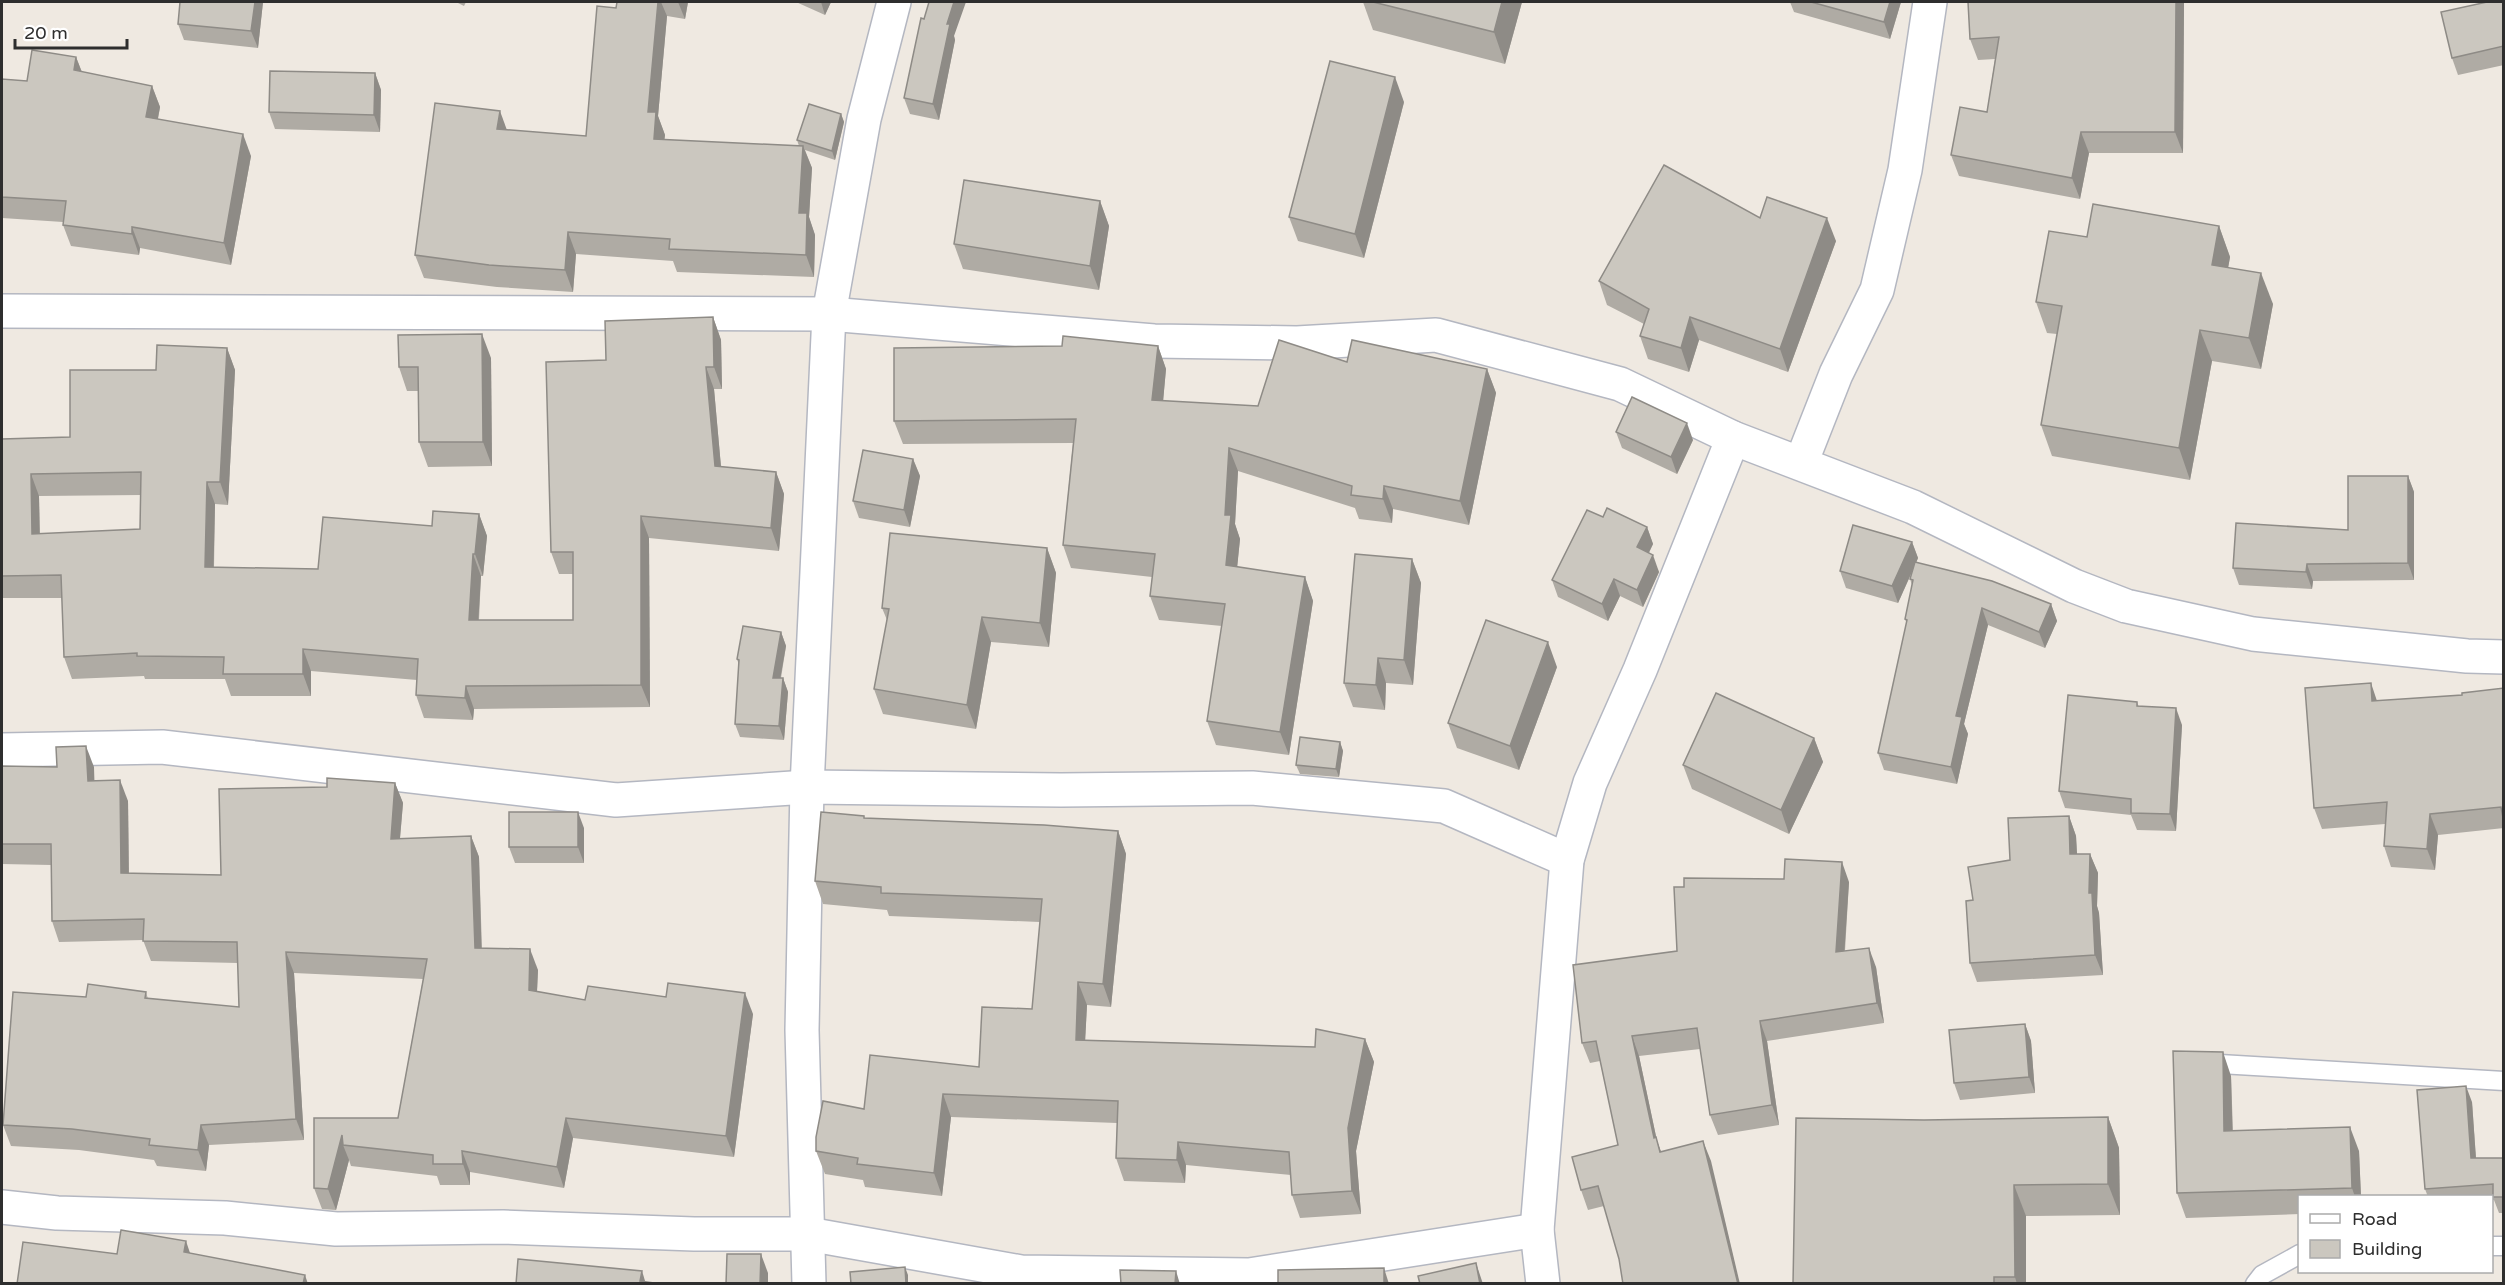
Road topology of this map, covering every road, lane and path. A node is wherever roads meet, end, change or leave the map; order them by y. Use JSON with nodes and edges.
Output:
{"nodes":[{"id":1,"x":894,"y":2,"type":"edge"},
{"id":2,"x":1930,"y":2,"type":"edge"},
{"id":3,"x":2,"y":312,"type":"edge"},
{"id":4,"x":829,"y":314,"type":"junction"},
{"id":5,"x":1733,"y":438,"type":"junction"},
{"id":6,"x":1801,"y":463,"type":"junction"},
{"id":7,"x":2504,"y":657,"type":"edge"},
{"id":8,"x":2,"y":750,"type":"edge"},
{"id":9,"x":807,"y":787,"type":"junction"},
{"id":10,"x":1567,"y":861,"type":"junction"},
{"id":11,"x":2197,"y":1063,"type":"edge"},
{"id":12,"x":2504,"y":1081,"type":"edge"},
{"id":13,"x":2,"y":1207,"type":"edge"},
{"id":14,"x":1537,"y":1230,"type":"junction"},
{"id":15,"x":808,"y":1234,"type":"junction"},
{"id":16,"x":2298,"y":1255,"type":"edge"},
{"id":17,"x":809,"y":1284,"type":"edge"},
{"id":18,"x":1543,"y":1284,"type":"edge"},
{"id":19,"x":2255,"y":1284,"type":"edge"}],
"edges":[{"from":1,"to":4,"type":"street"},
{"from":2,"to":6,"type":"street"},
{"from":3,"to":4,"type":"street"},
{"from":4,"to":5,"type":"street"},
{"from":4,"to":9,"type":"street"},
{"from":5,"to":6,"type":"street"},
{"from":5,"to":10,"type":"street"},
{"from":6,"to":7,"type":"street"},
{"from":8,"to":9,"type":"street"},
{"from":9,"to":10,"type":"street"},
{"from":9,"to":15,"type":"street"},
{"from":10,"to":14,"type":"street"},
{"from":11,"to":12,"type":"lane"},
{"from":13,"to":15,"type":"street"},
{"from":14,"to":15,"type":"street"},
{"from":14,"to":18,"type":"street"},
{"from":15,"to":17,"type":"street"},
{"from":16,"to":19,"type":"lane"}]}
